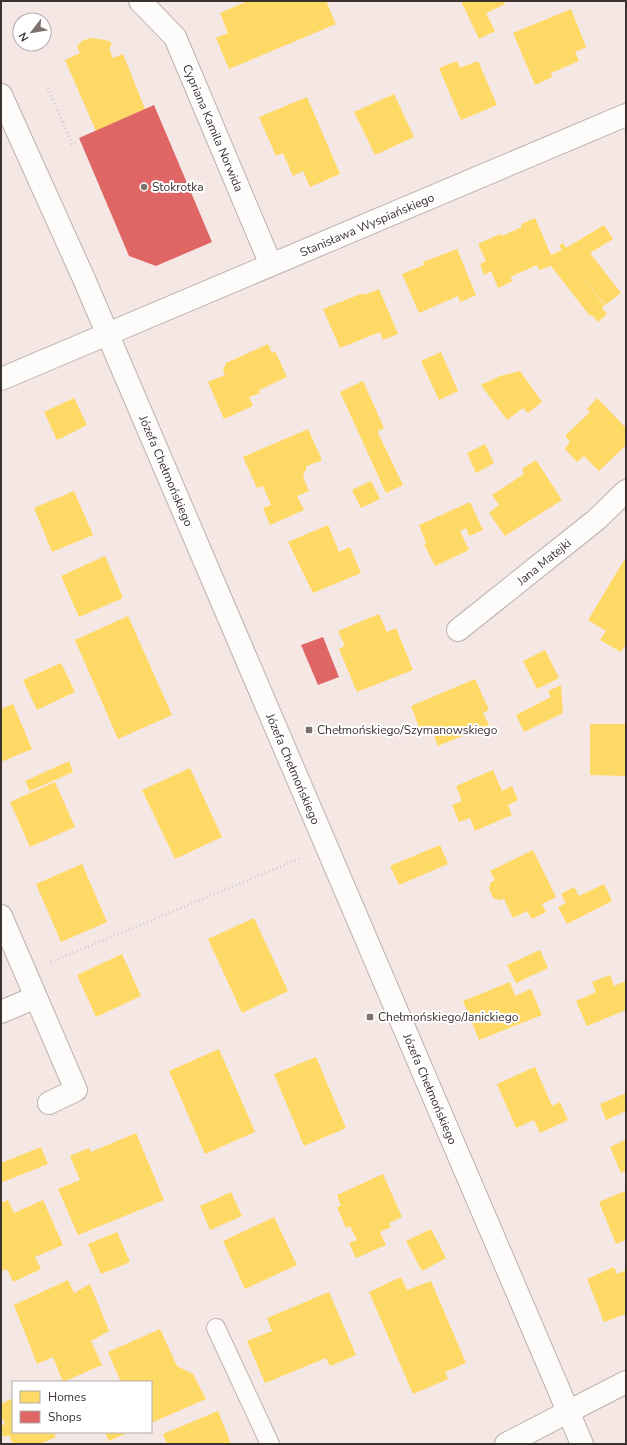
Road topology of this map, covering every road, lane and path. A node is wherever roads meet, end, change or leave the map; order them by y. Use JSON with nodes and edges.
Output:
{"nodes":[{"id":1,"x":140,"y":1,"type":"edge"},
{"id":2,"x":48,"y":88,"type":"dead end"},
{"id":3,"x":1,"y":95,"type":"edge"},
{"id":4,"x":626,"y":115,"type":"edge"},
{"id":5,"x":78,"y":142,"type":"dead end"},
{"id":6,"x":271,"y":266,"type":"junction"},
{"id":7,"x":108,"y":335,"type":"junction"},
{"id":8,"x":1,"y":379,"type":"edge"},
{"id":9,"x":626,"y":491,"type":"edge"},
{"id":10,"x":458,"y":630,"type":"dead end"},
{"id":11,"x":306,"y":856,"type":"dead end"},
{"id":12,"x":1,"y":916,"type":"edge"},
{"id":13,"x":47,"y":964,"type":"dead end"},
{"id":14,"x":36,"y":997,"type":"junction"},
{"id":15,"x":1,"y":1012,"type":"edge"},
{"id":16,"x":49,"y":1102,"type":"dead end"},
{"id":17,"x":216,"y":1328,"type":"dead end"},
{"id":18,"x":626,"y":1382,"type":"edge"},
{"id":19,"x":568,"y":1413,"type":"junction"},
{"id":20,"x":270,"y":1444,"type":"edge"},
{"id":21,"x":506,"y":1444,"type":"edge"},
{"id":22,"x":582,"y":1444,"type":"edge"}],
"edges":[{"from":1,"to":6,"type":"street","name":"Cypriana Kamila Norwida"},
{"from":2,"to":5,"type":"path"},
{"from":3,"to":7,"type":"street","name":"Józefa Chełmońskiego"},
{"from":4,"to":6,"type":"street","name":"Stanisława Wyspiańskiego"},
{"from":6,"to":7,"type":"street","name":"Stanisława Wyspiańskiego"},
{"from":7,"to":8,"type":"street","name":"Stanisława Wyspiańskiego"},
{"from":7,"to":19,"type":"street","name":"Józefa Chełmońskiego"},
{"from":9,"to":10,"type":"street","name":"Jana Matejki"},
{"from":11,"to":13,"type":"path"},
{"from":12,"to":14,"type":"street"},
{"from":14,"to":15,"type":"street"},
{"from":14,"to":16,"type":"street"},
{"from":17,"to":20,"type":"lane"},
{"from":18,"to":19,"type":"street"},
{"from":19,"to":21,"type":"street"},
{"from":19,"to":22,"type":"street","name":"Józefa Chełmońskiego"}]}
